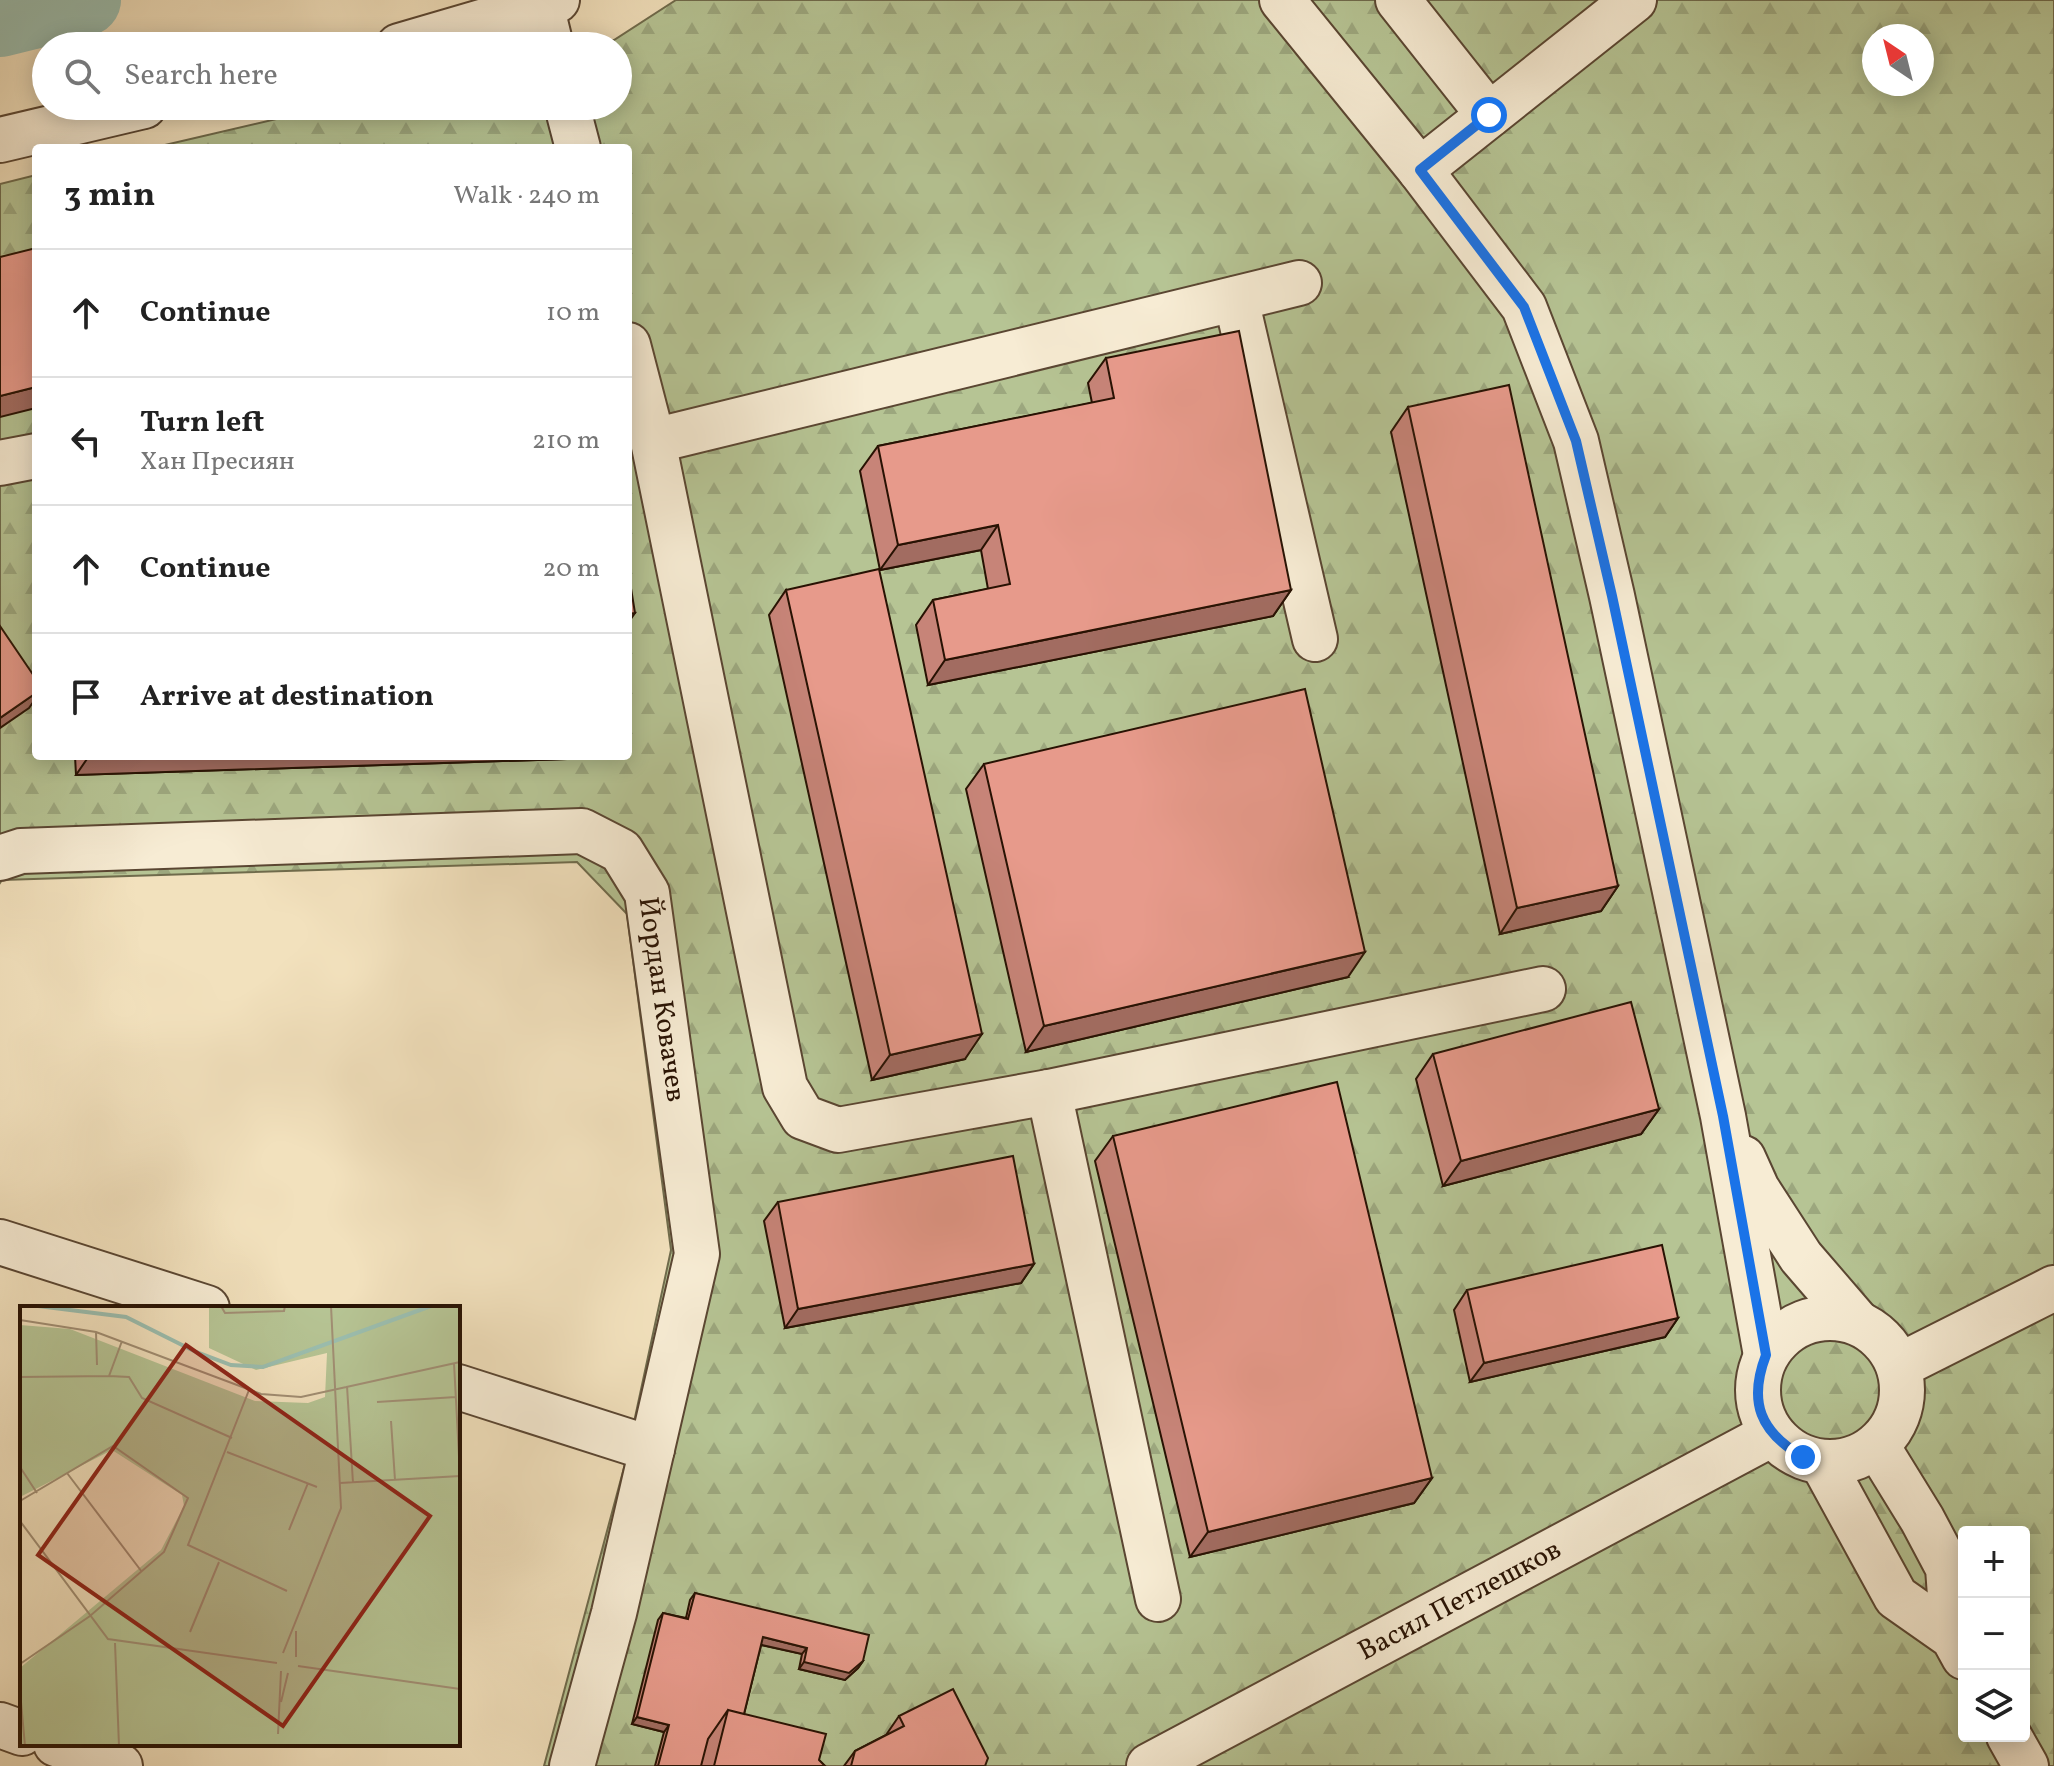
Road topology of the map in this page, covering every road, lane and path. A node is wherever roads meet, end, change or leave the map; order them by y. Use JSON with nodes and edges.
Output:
{"nodes":[{"id":1,"x":1282,"y":0,"type":"edge"},
{"id":2,"x":1398,"y":0,"type":"edge"},
{"id":3,"x":1634,"y":0,"type":"edge"},
{"id":4,"x":550,"y":17,"type":"edge"},
{"id":5,"x":472,"y":32,"type":"edge"},
{"id":6,"x":1489,"y":115,"type":"junction"},
{"id":7,"x":85,"y":120,"type":"edge"},
{"id":8,"x":571,"y":120,"type":"edge"},
{"id":9,"x":0,"y":140,"type":"edge"},
{"id":10,"x":577,"y":144,"type":"edge"},
{"id":11,"x":1420,"y":170,"type":"junction"},
{"id":12,"x":1299,"y":283,"type":"dead end"},
{"id":13,"x":1236,"y":299,"type":"junction"},
{"id":14,"x":632,"y":360,"type":"edge"},
{"id":15,"x":653,"y":441,"type":"junction"},
{"id":16,"x":32,"y":457,"type":"edge"},
{"id":17,"x":0,"y":463,"type":"edge"},
{"id":18,"x":1315,"y":639,"type":"dead end"},
{"id":19,"x":0,"y":858,"type":"edge"},
{"id":20,"x":1543,"y":989,"type":"dead end"},
{"id":21,"x":1049,"y":1092,"type":"junction"},
{"id":22,"x":1723,"y":1116,"type":"junction"},
{"id":23,"x":0,"y":1242,"type":"edge"},
{"id":24,"x":2054,"y":1288,"type":"edge"},
{"id":25,"x":201,"y":1306,"type":"edge"},
{"id":26,"x":1857,"y":1322,"type":"junction"},
{"id":27,"x":1766,"y":1355,"type":"junction"},
{"id":28,"x":1899,"y":1366,"type":"junction"},
{"id":29,"x":460,"y":1388,"type":"edge"},
{"id":30,"x":1772,"y":1434,"type":"junction"},
{"id":31,"x":1877,"y":1446,"type":"junction"},
{"id":32,"x":652,"y":1449,"type":"junction"},
{"id":33,"x":1822,"y":1462,"type":"junction"},
{"id":34,"x":1158,"y":1599,"type":"dead end"},
{"id":35,"x":1958,"y":1647,"type":"edge"},
{"id":36,"x":0,"y":1725,"type":"edge"},
{"id":37,"x":20,"y":1732,"type":"edge"},
{"id":38,"x":2012,"y":1742,"type":"edge"},
{"id":39,"x":62,"y":1746,"type":"edge"},
{"id":40,"x":120,"y":1766,"type":"edge"},
{"id":41,"x":572,"y":1766,"type":"edge"},
{"id":42,"x":1149,"y":1766,"type":"edge"},
{"id":43,"x":2026,"y":1766,"type":"edge"}],
"edges":[{"from":1,"to":11,"type":"street"},
{"from":2,"to":6,"type":"street"},
{"from":3,"to":6,"type":"street"},
{"from":4,"to":5,"type":"street"},
{"from":6,"to":11,"type":"street"},
{"from":7,"to":9,"type":"street"},
{"from":8,"to":10,"type":"street"},
{"from":11,"to":22,"type":"street"},
{"from":12,"to":13,"type":"street"},
{"from":13,"to":15,"type":"street"},
{"from":13,"to":18,"type":"street"},
{"from":14,"to":15,"type":"street"},
{"from":15,"to":21,"type":"street"},
{"from":16,"to":17,"type":"street"},
{"from":19,"to":32,"type":"street","name":"Йордан Ковачев"},
{"from":20,"to":21,"type":"street"},
{"from":21,"to":34,"type":"street"},
{"from":22,"to":26,"type":"street"},
{"from":22,"to":27,"type":"street"},
{"from":23,"to":25,"type":"street"},
{"from":24,"to":28,"type":"street"},
{"from":26,"to":27,"type":"street"},
{"from":26,"to":28,"type":"street"},
{"from":27,"to":30,"type":"street"},
{"from":28,"to":31,"type":"street"},
{"from":29,"to":32,"type":"street"},
{"from":30,"to":33,"type":"street"},
{"from":30,"to":42,"type":"street","name":"Васил Петлешков"},
{"from":31,"to":33,"type":"street"},
{"from":31,"to":35,"type":"street"},
{"from":32,"to":41,"type":"street","name":"Йордан Ковачев"},
{"from":33,"to":35,"type":"street"},
{"from":36,"to":37,"type":"street"},
{"from":38,"to":43,"type":"street"},
{"from":39,"to":40,"type":"street"}]}
